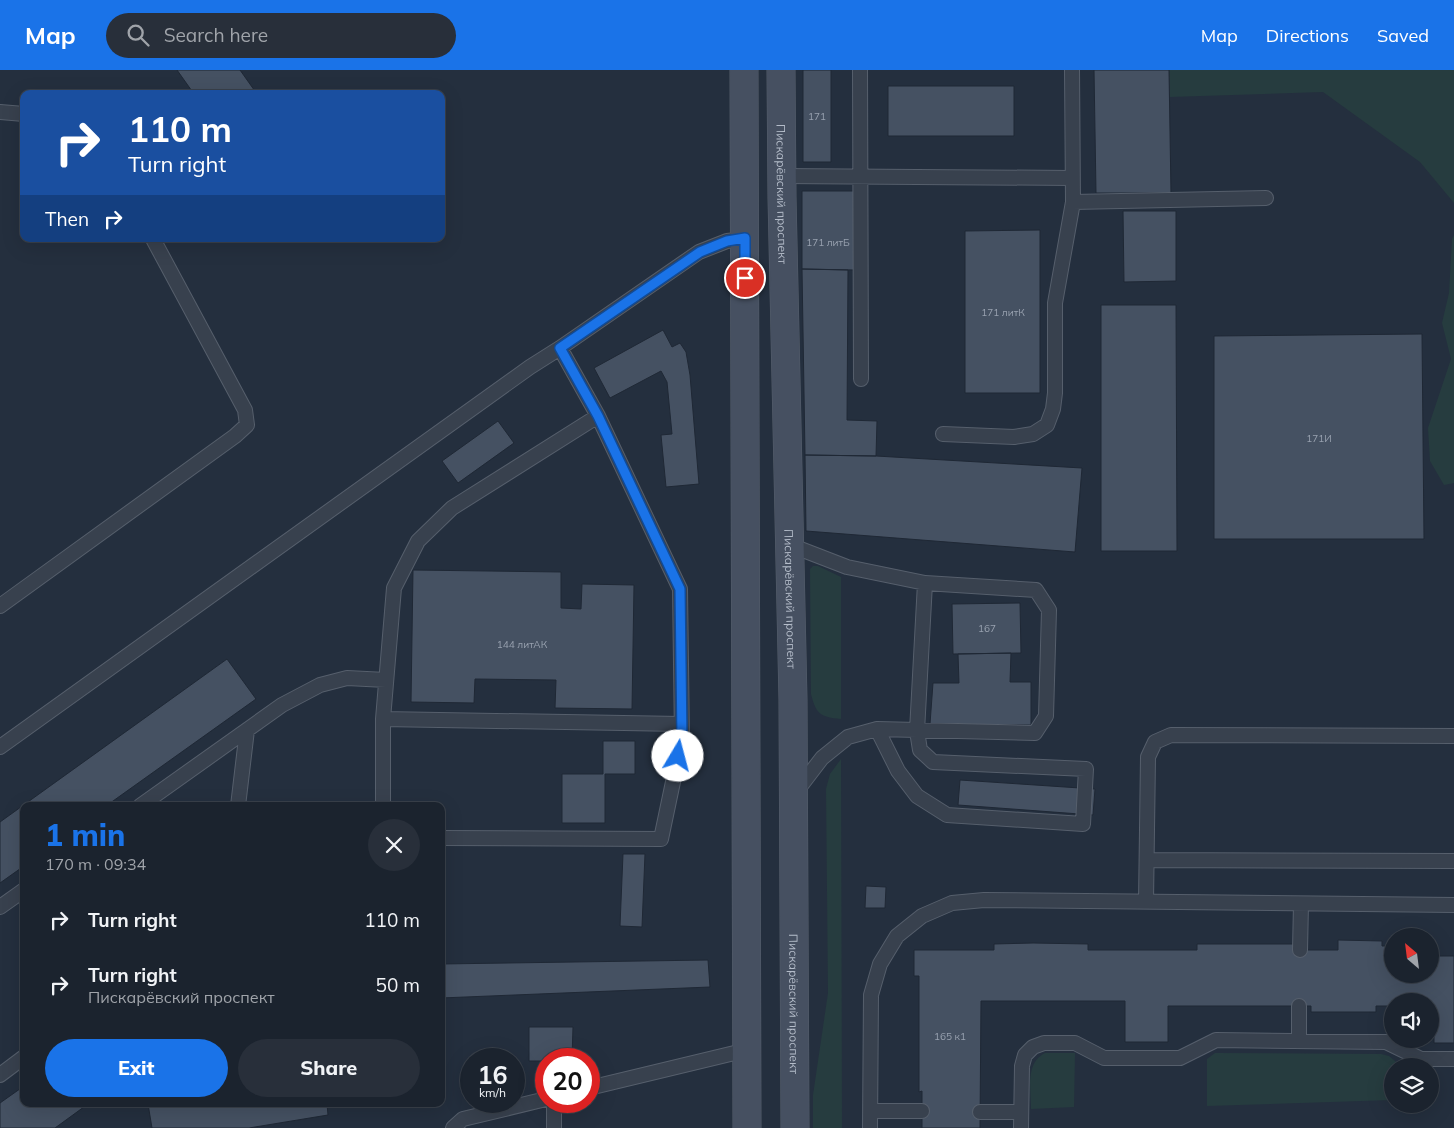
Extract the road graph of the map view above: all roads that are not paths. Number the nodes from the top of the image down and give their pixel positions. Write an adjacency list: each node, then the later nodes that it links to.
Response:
1 (744, 70): 12 (main road)
2 (782, 70): 7 (main road, Пискарёвский проспект)
3 (860, 70): 8 (lane)
4 (1072, 70): 9 (lane)
5 (0, 112): 6 (lane)
6 (20, 114)
7 (782, 176): 8 (lane); 18 (main road, Пискарёвский проспект)
8 (860, 177): 9 (lane); 15 (lane)
9 (1072, 178): 11 (lane)
10 (1266, 198): 11 (lane)
11 (1073, 202): 17 (lane)
12 (745, 238): 14 (lane); 44 (main road)
13 (154, 242): 20 (lane)
14 (560, 348): 16 (lane); 28 (lane)
15 (861, 379)
16 (598, 416): 21 (lane); 23 (lane)
17 (943, 434)
18 (790, 545): 19 (lane); 29 (main road, Пискарёвский проспект)
19 (925, 583): 26 (lane); 26 (lane)
20 (0, 606)
21 (386, 680): 22 (lane); 25 (lane)
22 (383, 719): 23 (lane); 32 (lane)
23 (681, 724): 33 (lane)
24 (878, 729): 26 (lane); 26 (lane); 29 (lane)
25 (247, 730): 30 (lane); 31 (lane)
26 (917, 731)
27 (1454, 736): 34 (lane)
28 (0, 747)
29 (794, 795): 58 (main road, Пискарёвский проспект)
30 (146, 802)
31 (238, 802)
32 (382, 802)
33 (445, 838)
34 (1147, 860): 35 (lane); 37 (lane)
35 (1454, 861)
36 (20, 893): 40 (lane)
37 (1146, 902): 38 (lane); 50 (lane)
38 (1301, 904): 39 (lane); 41 (lane)
39 (1454, 905)
40 (0, 907)
41 (1300, 950)
42 (1299, 1006): 43 (lane)
43 (1299, 1041): 46 (lane); 53 (lane)
44 (747, 1050): 48 (lane); 57 (main road)
45 (20, 1059): 47 (lane)
46 (1454, 1059)
47 (0, 1075)
48 (600, 1085)
49 (535, 1101): 55 (lane)
50 (870, 1111): 51 (lane); 59 (lane)
51 (922, 1111)
52 (980, 1112): 53 (lane)
53 (1021, 1112): 60 (lane)
54 (554, 1113): 56 (lane)
55 (453, 1128)
56 (554, 1128)
57 (747, 1128)
58 (795, 1128)
59 (870, 1128)
60 (1021, 1128)

